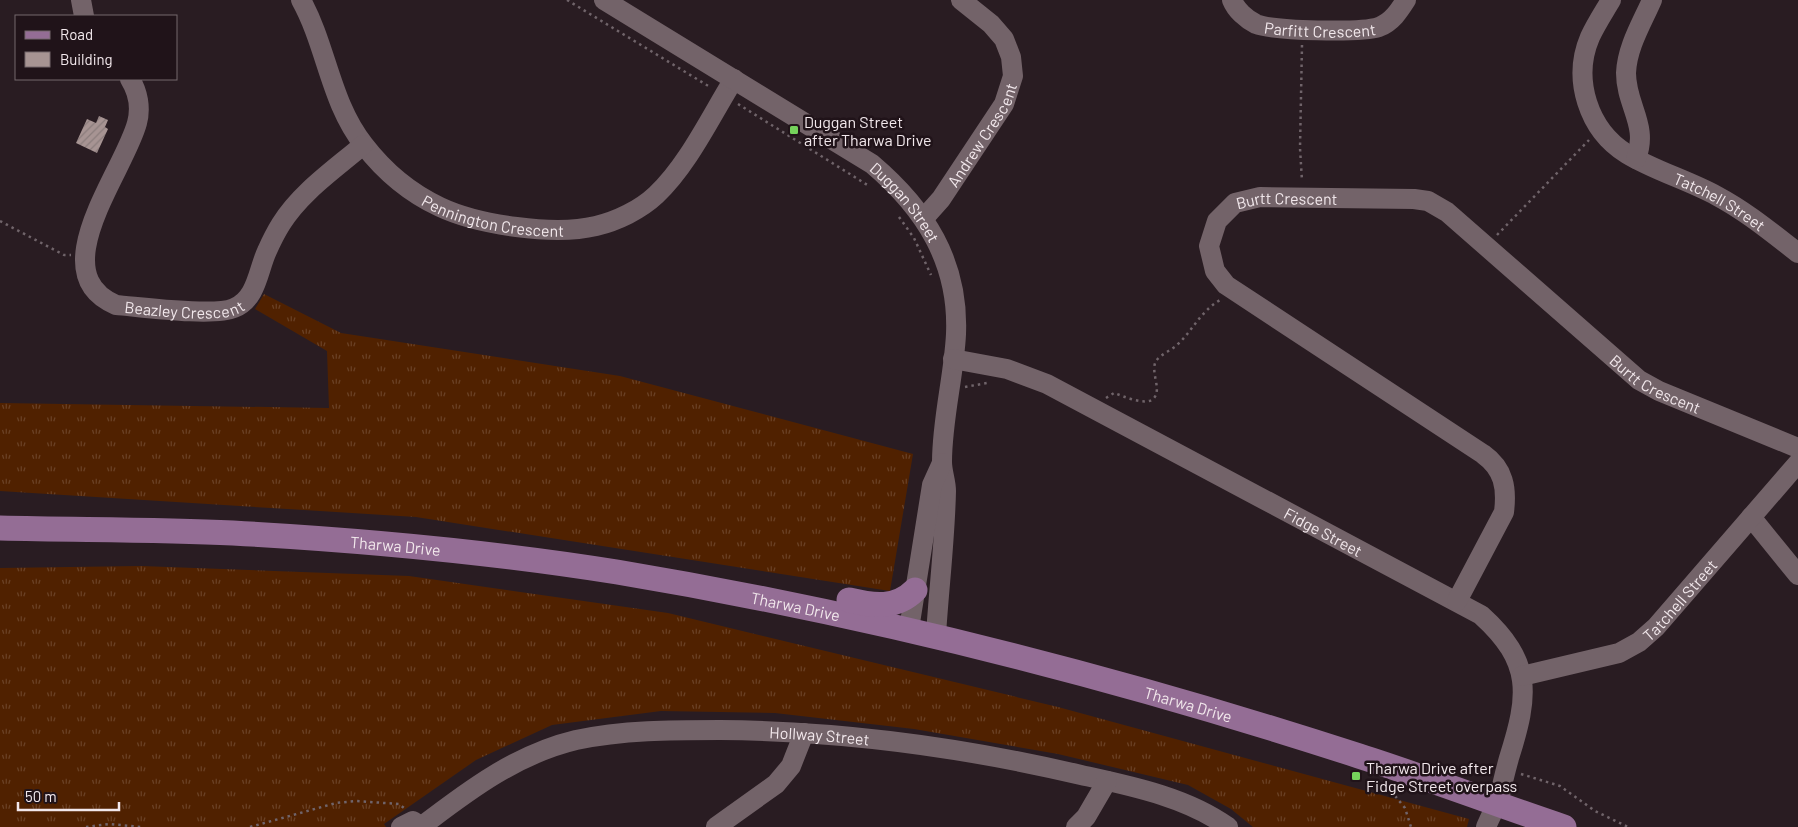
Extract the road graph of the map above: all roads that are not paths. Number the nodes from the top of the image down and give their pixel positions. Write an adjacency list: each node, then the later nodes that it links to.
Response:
1 (81, 0): 9 (street)
2 (302, 0): 12 (street, Pennington Crescent)
3 (604, 0): 10 (street, Duggan Street)
4 (961, 0): 14 (street, Andrew Crescent)
5 (1232, 0): 6 (street, Parfitt Crescent)
6 (1406, 0)
7 (1611, 0): 13 (street, Tatchell Street)
8 (1652, 0): 13 (street)
9 (84, 15)
10 (734, 79): 12 (street, Pennington Crescent); 14 (street, Duggan Street)
11 (130, 80): 12 (street, Beazley Crescent)
12 (363, 145)
13 (1636, 159): 15 (street, Tatchell Street)
14 (924, 218): 16 (street, Duggan Street)
15 (1798, 253)
16 (953, 359): 19 (street, Duggan Street); 25 (street, Fidge Street)
17 (1798, 448): 25 (street, Burtt Crescent)
18 (1798, 462): 20 (street, Tatchell Street)
19 (942, 463): 23 (street, Duggan Street); 27 (street, Duggan Street)
20 (1751, 517): 22 (street); 28 (street, Tatchell Street)
21 (0, 528): 24 (main road, Tharwa Drive)
22 (1798, 575)
23 (915, 590): 24 (main road); 26 (street, Duggan Street)
24 (748, 596): 26 (main road, Tharwa Drive)
25 (1457, 601): 28 (street, Fidge Street)
26 (909, 629): 27 (main road, Tharwa Drive)
27 (936, 635): 36 (main road, Tharwa Drive)
28 (1522, 676): 35 (street, Fidge Street)
29 (804, 733): 30 (street, Hollway Street); 31 (street, Hollway Street); 32 (street)
30 (1106, 781): 33 (street); 34 (street, Hollway Street)
31 (413, 825)
32 (716, 827)
33 (1076, 827)
34 (1228, 827)
35 (1486, 827)
36 (1564, 827)

